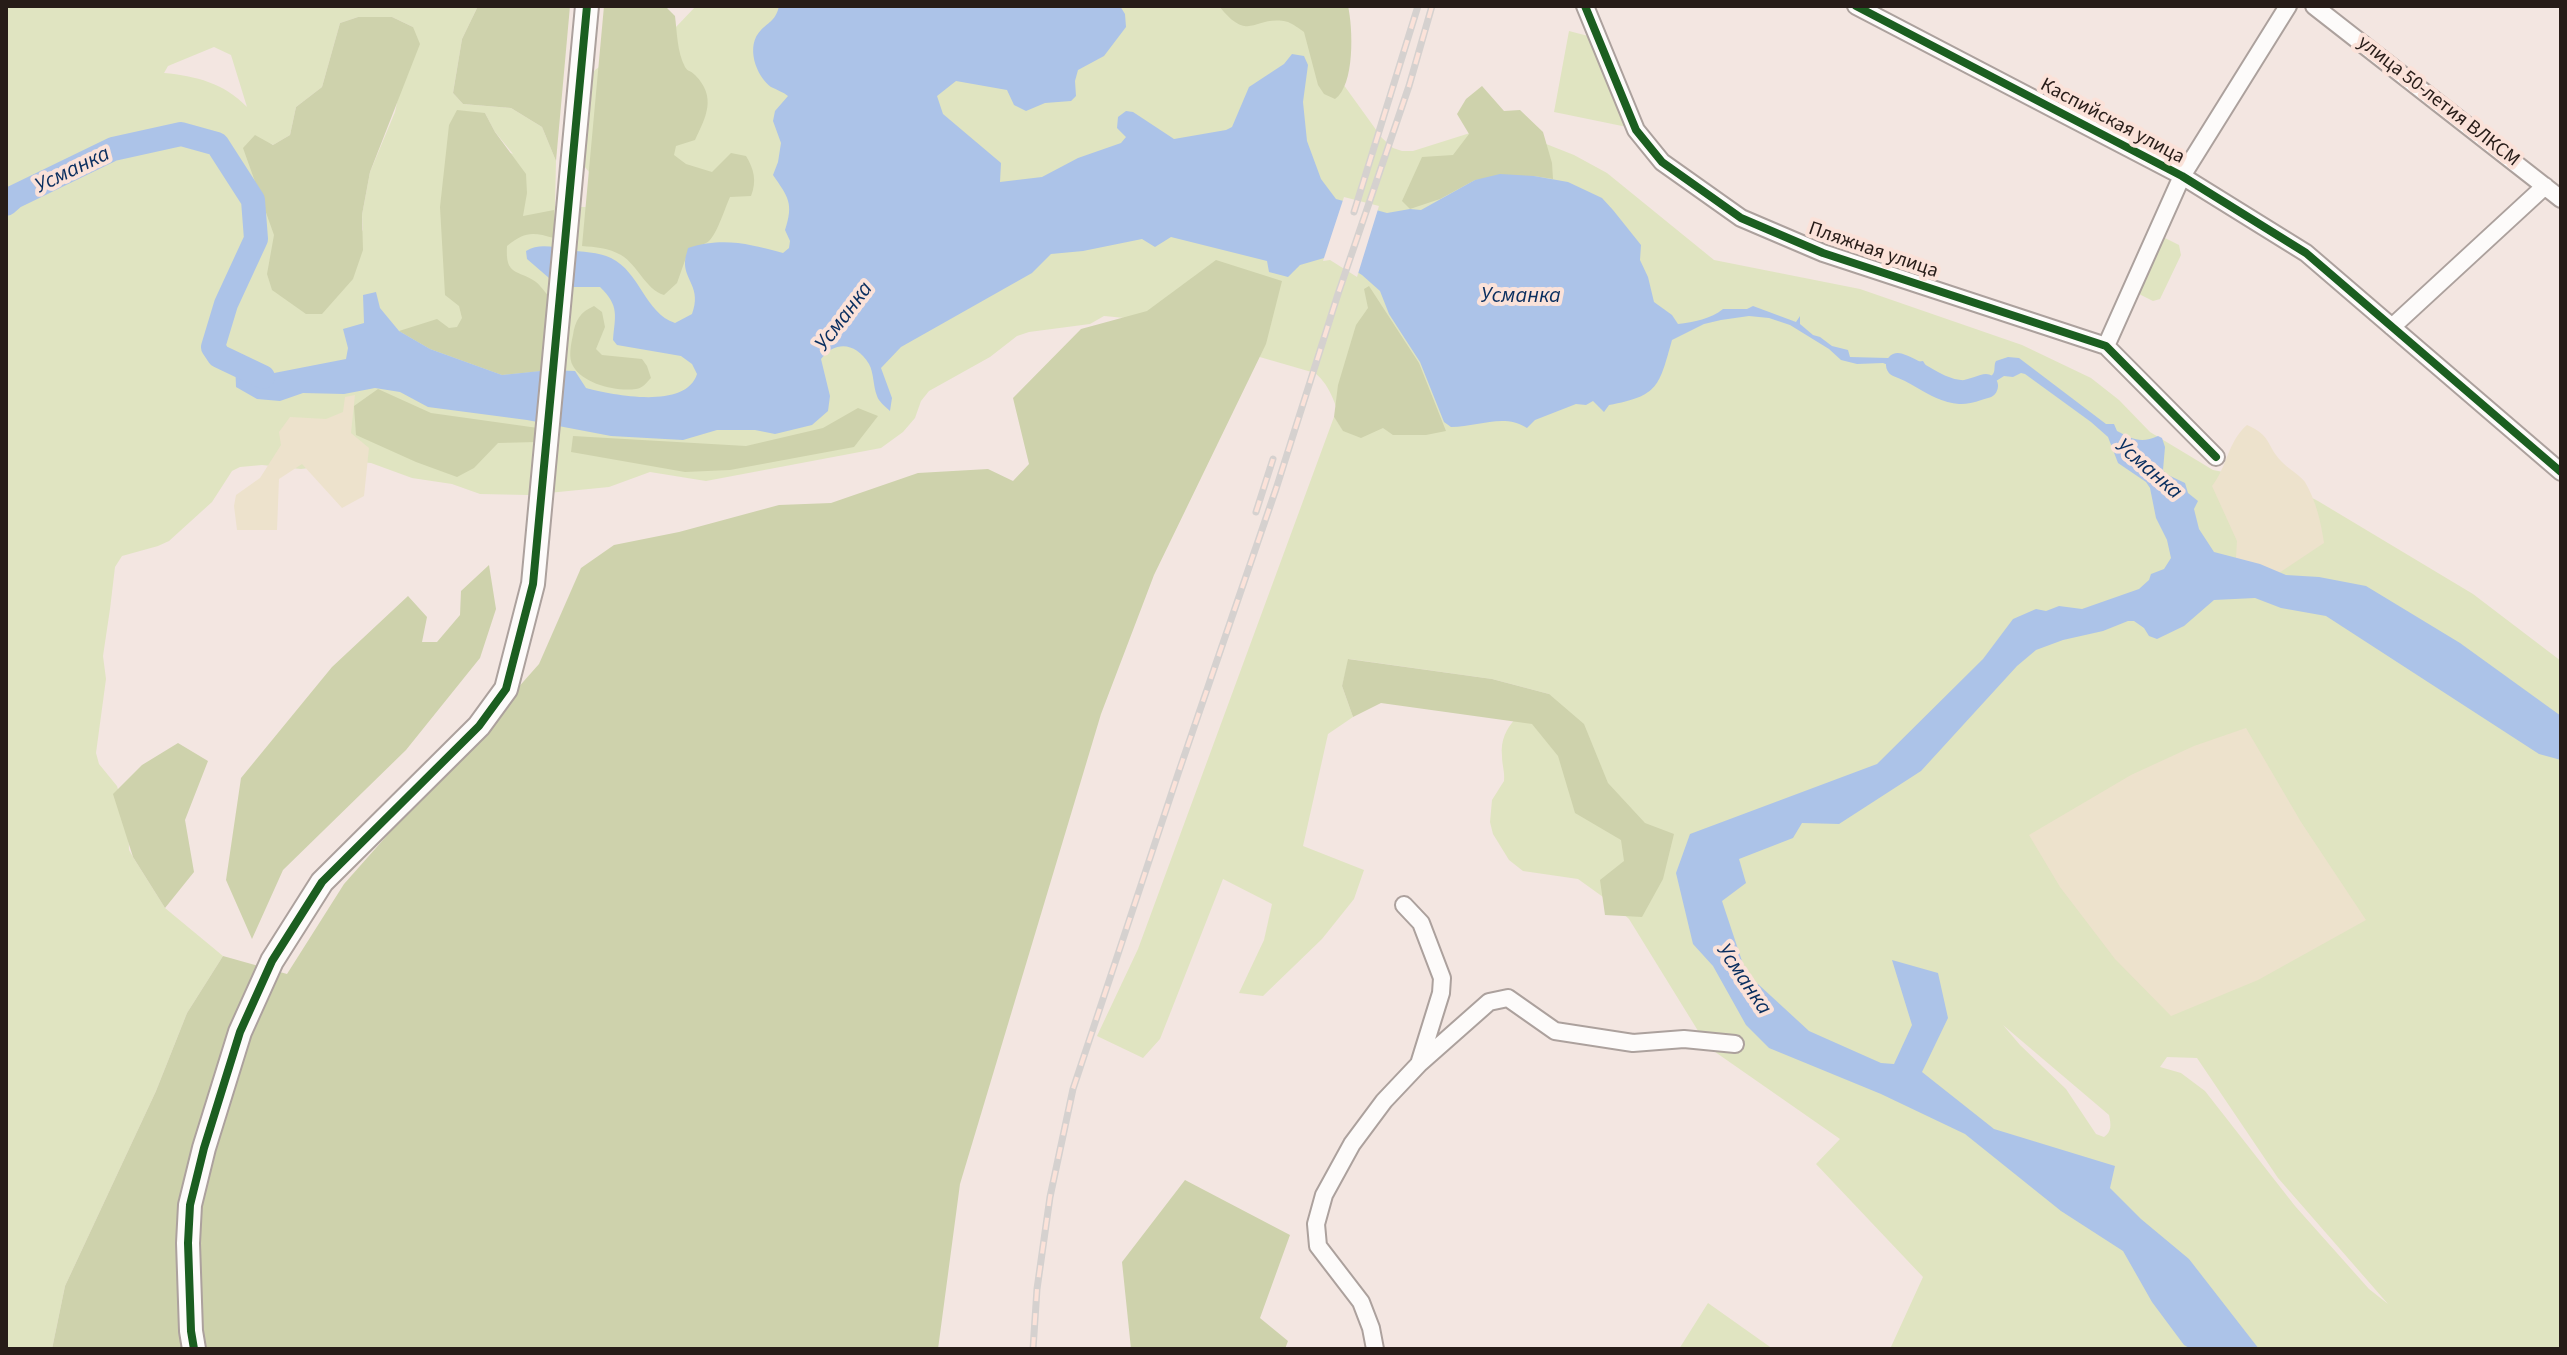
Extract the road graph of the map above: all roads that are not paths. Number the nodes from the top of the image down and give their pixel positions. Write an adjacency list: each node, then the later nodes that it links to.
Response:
1 (587, 6): 16 (street)
2 (1585, 6): 10 (street, Пляжная улица)
3 (1856, 6): 6 (street, Каспийская улица)
4 (2288, 6): 6 (street)
5 (2314, 6): 7 (street, улица 50-летия ВЛКСМ)
6 (2182, 176): 9 (street, Каспийская улица); 10 (street)
7 (2545, 186): 8 (street, улица 50-летия ВЛКСМ); 9 (street)
8 (2561, 199)
9 (2392, 327): 12 (street, Каспийская улица)
10 (2106, 346): 11 (street, Пляжная улица)
11 (2216, 457)
12 (2561, 472)
13 (1404, 905): 15 (street)
14 (1735, 1044): 15 (street)
15 (1419, 1064): 17 (street)
16 (194, 1349)
17 (1375, 1349)

